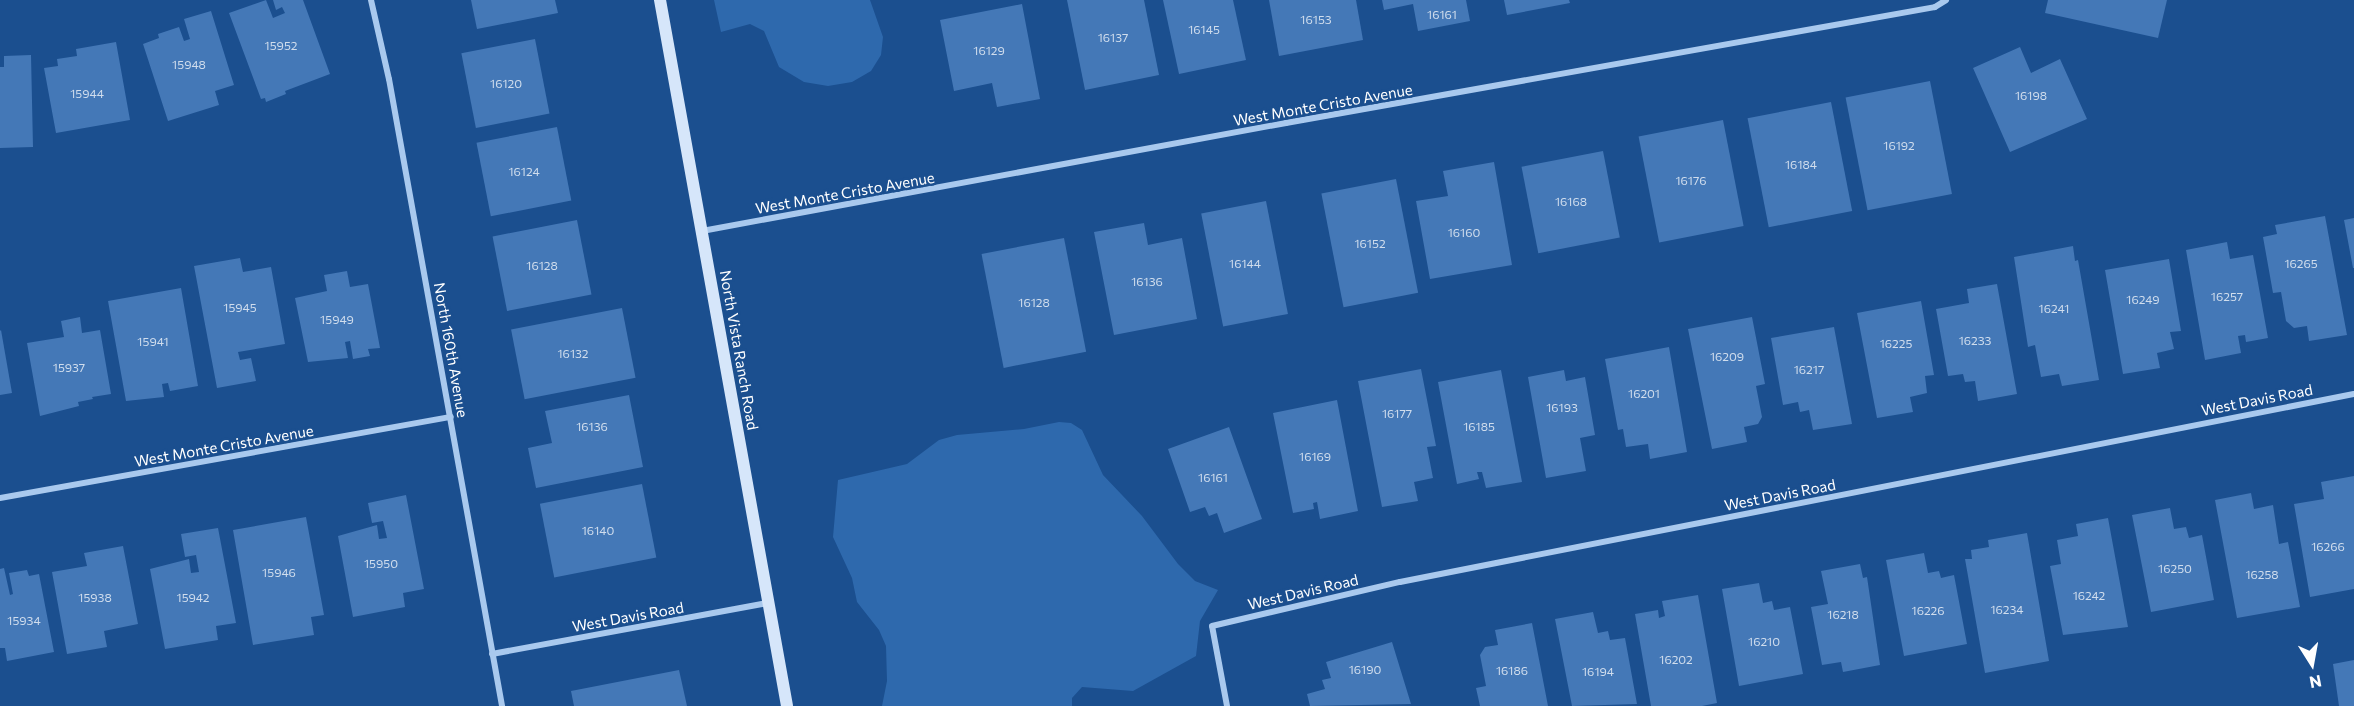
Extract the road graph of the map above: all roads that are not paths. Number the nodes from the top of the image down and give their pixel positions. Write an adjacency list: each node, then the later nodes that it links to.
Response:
1 (371, 0): 6 (street, North 160th Avenue)
2 (660, 0): 4 (street, North Vista Ranch Road)
3 (1946, 0): 4 (street, West Monte Cristo Avenue)
4 (702, 231): 8 (street, North Vista Ranch Road)
5 (2354, 394): 12 (street, West Davis Road)
6 (451, 417): 7 (street, West Monte Cristo Avenue); 9 (street, North 160th Avenue)
7 (0, 498)
8 (769, 603): 9 (street, West Davis Road); 11 (street, North Vista Ranch Road)
9 (492, 654): 10 (street, North 160th Avenue)
10 (502, 706)
11 (787, 706)
12 (1227, 706)

